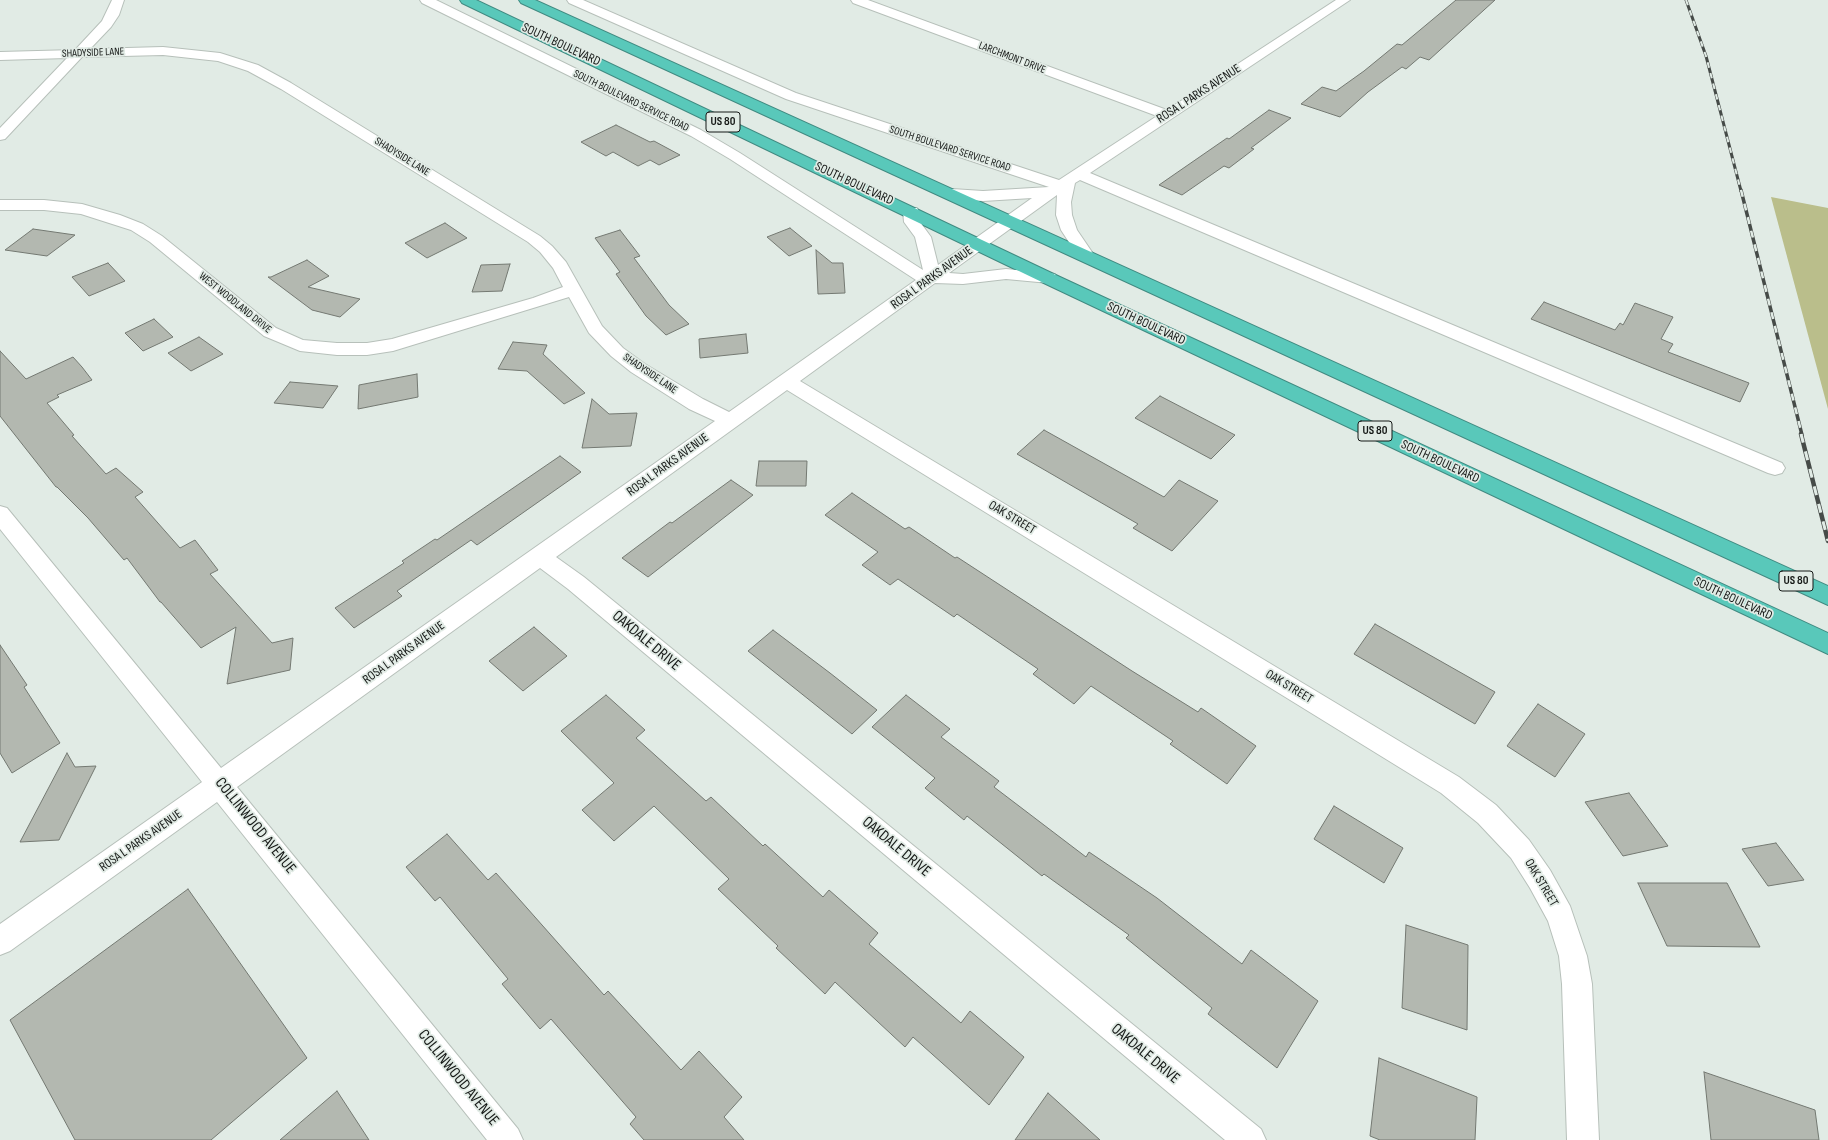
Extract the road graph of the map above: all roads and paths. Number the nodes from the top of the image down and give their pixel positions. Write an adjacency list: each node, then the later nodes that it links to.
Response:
1 (118, 0): 8 (street)
2 (426, 0): 20 (street, SOUTH BOULEVARD SERVICE ROAD)
3 (466, 0): 15 (highway, SOUTH BOULEVARD / US 80)
4 (525, 0): 13 (highway, SOUTH BOULEVARD / US 80)
5 (573, 0): 12 (street, SOUTH BOULEVARD SERVICE ROAD)
6 (857, 0): 10 (street, LARCHMONT DRIVE)
7 (1344, 0): 10 (street, ROSA L PARKS AVENUE)
8 (78, 53): 9 (street, SHADYSIDE LANE); 11 (street); 21 (street, SHADYSIDE LANE)
9 (0, 56)
10 (1167, 115): 12 (street, ROSA L PARKS AVENUE)
11 (0, 136)
12 (1065, 183): 13 (street); 16 (street, ROSA L PARKS AVENUE); 18 (street); 24 (street)
13 (952, 194): 16 (highway, SOUTH BOULEVARD / US 80)
14 (0, 205): 21 (street, WEST WOODLAND DRIVE)
15 (911, 211): 17 (highway, SOUTH BOULEVARD / US 80); 20 (street)
16 (1011, 221): 17 (street, ROSA L PARKS AVENUE); 18 (highway, SOUTH BOULEVARD / US 80)
17 (979, 244): 19 (highway, SOUTH BOULEVARD / US 80); 20 (street, ROSA L PARKS AVENUE)
18 (1086, 256): 27 (highway, SOUTH BOULEVARD / US 80)
19 (1049, 278): 20 (street); 28 (highway, SOUTH BOULEVARD / US 80)
20 (930, 280): 22 (street, ROSA L PARKS AVENUE)
21 (572, 290): 23 (street, SHADYSIDE LANE)
22 (786, 381): 23 (street, ROSA L PARKS AVENUE); 33 (street, OAK STREET)
23 (730, 420): 26 (street, ROSA L PARKS AVENUE)
24 (1775, 468)
25 (0, 514): 29 (street, COLLINWOOD AVENUE)
26 (540, 557): 29 (street, ROSA L PARKS AVENUE); 32 (street, OAKDALE DRIVE)
27 (1828, 596)
28 (1828, 644)
29 (221, 784): 30 (street, ROSA L PARKS AVENUE); 31 (street, COLLINWOOD AVENUE)
30 (0, 941)
31 (507, 1140)
32 (1250, 1140)
33 (1583, 1140)

